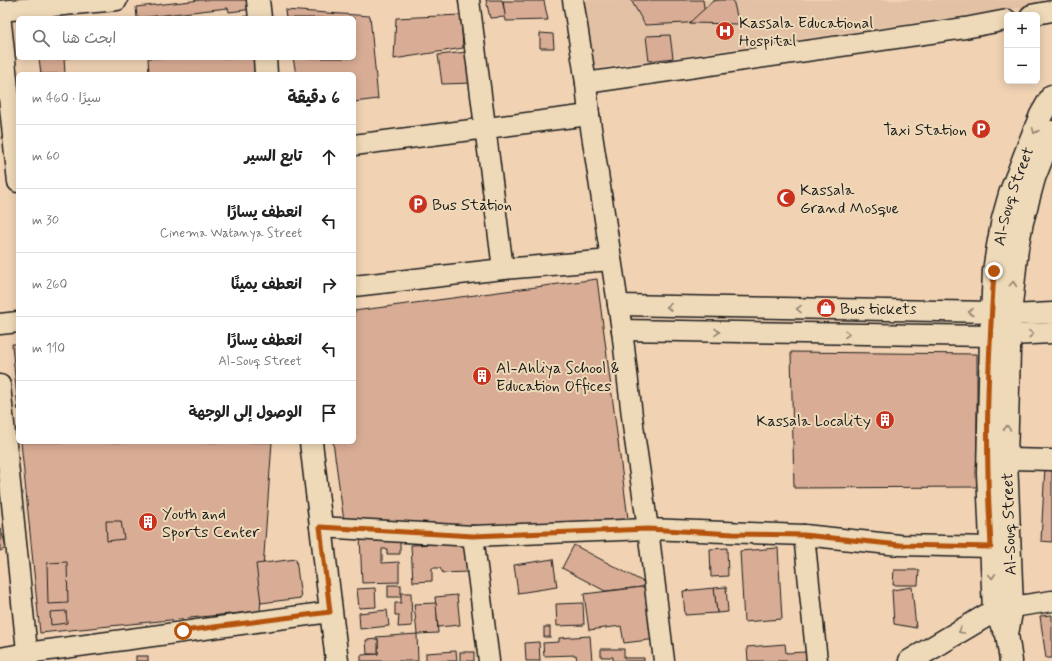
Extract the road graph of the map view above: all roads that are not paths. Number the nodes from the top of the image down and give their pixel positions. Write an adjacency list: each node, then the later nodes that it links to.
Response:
1 (117, 0): 5 (street)
2 (258, 0): 8 (main road)
3 (469, 0): 16 (street)
4 (573, 0): 13 (street)
5 (0, 11)
6 (1052, 11): 7 (street)
7 (1040, 13)
8 (260, 16)
9 (1004, 21): 13 (street)
10 (1, 27): 19 (street)
11 (265, 60): 12 (main road)
12 (266, 72)
13 (586, 83): 15 (street)
14 (1052, 96): 31 (main road, Al-Souq Street, one-way to 31)
15 (589, 115): 16 (street); 20 (street)
16 (485, 129): 18 (street); 21 (street)
17 (1052, 132): 31 (main road, Al-Souq Street, one-way to 17)
18 (356, 145)
19 (16, 152)
20 (611, 260): 21 (street); 23 (street)
21 (503, 269): 22 (street)
22 (356, 286)
23 (618, 305): 24 (street, one-way to 23); 32 (street)
24 (766, 309): 25 (street, one-way to 24); 33 (street)
25 (822, 310): 26 (street); 34 (street)
26 (880, 311): 27 (street); 36 (street)
27 (938, 312): 31 (street, one-way to 27); 37 (street)
28 (1052, 313): 31 (street)
29 (16, 322): 30 (street)
30 (0, 324)
31 (1000, 324): 35 (street, one-way to 35); 37 (street); 40 (main road, Al-Souq Street, one-way to 31); 42 (main road, Al-Souq Street)
32 (622, 330): 33 (street, one-way to 33); 44 (street)
33 (764, 332): 34 (street)
34 (821, 333): 36 (street, one-way to 36)
35 (1052, 333)
36 (878, 334): 37 (street)
37 (936, 335)
38 (0, 385): 51 (street)
39 (311, 444): 43 (main road)
40 (1006, 459): 41 (street); 42 (street); 47 (main road, Al-Souq Street)
41 (1052, 460)
42 (988, 473): 47 (main road, Al-Souq Street)
43 (320, 527): 46 (street); 50 (main road)
44 (648, 529): 45 (street); 46 (street); 55 (street)
45 (804, 535): 47 (street); 56 (street)
46 (473, 536): 54 (street)
47 (1000, 546): 49 (main road, Al-Souq Street)
48 (1052, 602): 49 (street)
49 (1003, 609): 57 (main road, one-way to 57); 58 (main road, Al-Souq Street)
50 (330, 612): 51 (street); 53 (main road)
51 (27, 657): 52 (street)
52 (0, 658)
53 (337, 661)
54 (489, 661)
55 (664, 661)
56 (817, 661)
57 (910, 661)
58 (1011, 661)

